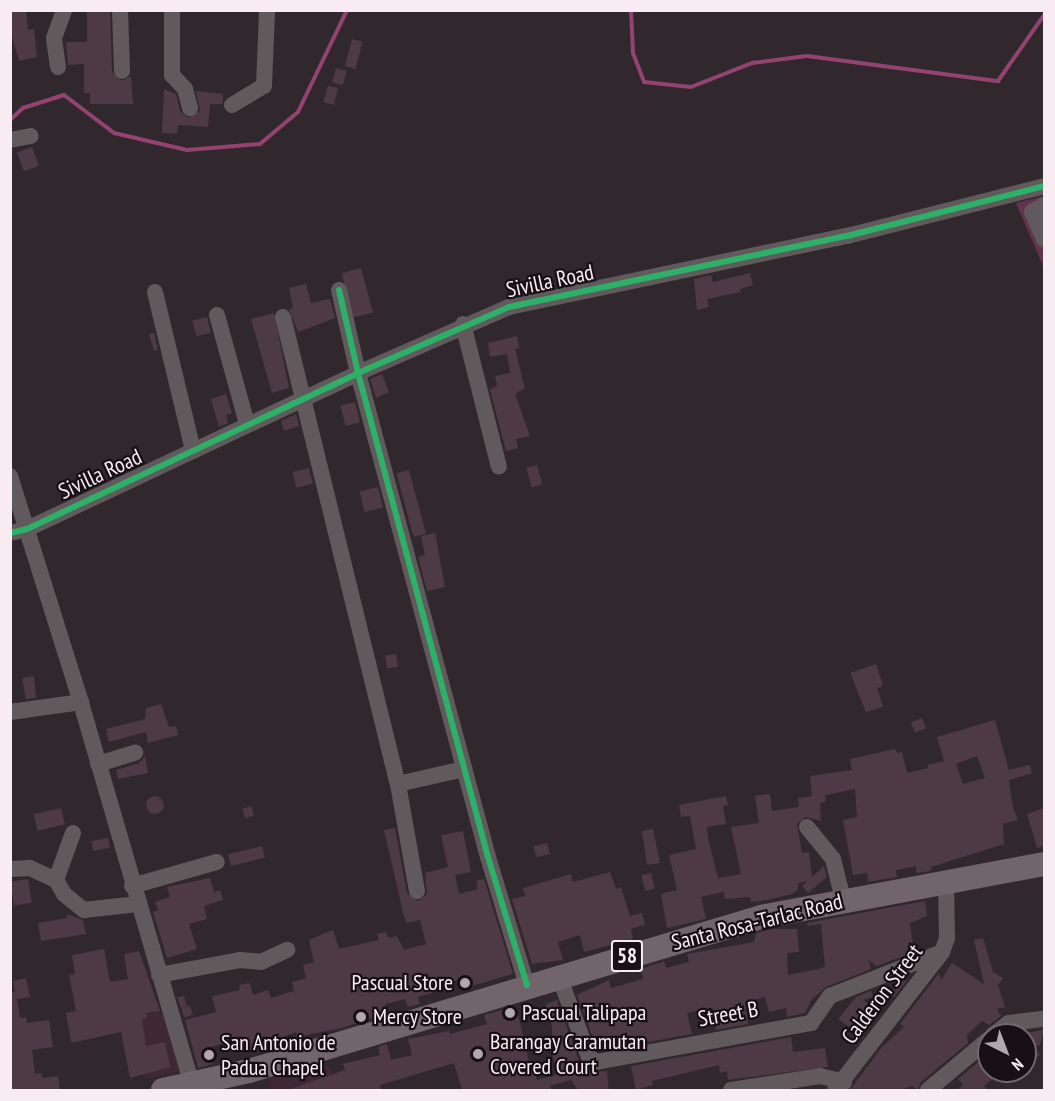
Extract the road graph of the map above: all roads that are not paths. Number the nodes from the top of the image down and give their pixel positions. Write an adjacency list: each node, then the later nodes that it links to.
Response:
1 (64, 10): 5 (street)
2 (120, 10): 6 (street)
3 (172, 10): 8 (street)
4 (267, 10): 7 (street)
5 (58, 67)
6 (122, 70)
7 (232, 105)
8 (190, 108)
9 (31, 136): 10 (street)
10 (10, 140)
11 (1044, 186): 18 (street, Sivilla Road)
12 (1044, 205): 13 (street)
13 (1044, 239)
14 (339, 290): 19 (street)
15 (155, 292): 22 (street)
16 (218, 315): 21 (street)
17 (283, 317): 20 (street)
18 (463, 324): 19 (street, Sivilla Road); 23 (street)
19 (358, 373): 20 (street, Sivilla Road); 30 (street)
20 (305, 397): 21 (street, Sivilla Road); 31 (street)
21 (247, 424): 22 (street, Sivilla Road)
22 (193, 450): 25 (street, Sivilla Road)
23 (499, 467)
24 (10, 476): 25 (street)
25 (19, 531): 26 (street)
26 (81, 702): 27 (street); 29 (street)
27 (10, 712)
28 (135, 753): 29 (street)
29 (98, 764): 39 (street)
30 (464, 769): 31 (street); 47 (street)
31 (398, 784): 40 (street)
32 (807, 827): 41 (street)
33 (73, 833): 37 (street)
34 (217, 862): 39 (street)
35 (1044, 864): 38 (highway, Santa Rosa-Tarlac Road / 58)
36 (10, 869): 37 (street)
37 (56, 880): 42 (street)
38 (946, 881): 41 (highway, Santa Rosa-Tarlac Road / 58); 44 (street, Calderon Street)
39 (132, 886): 42 (street)
40 (417, 891)
41 (843, 899): 46 (highway, Santa Rosa-Tarlac Road / 58)
42 (138, 904): 45 (street)
43 (287, 950): 45 (street)
44 (942, 952): 46 (street, Street B); 52 (street, Calderon Street)
45 (159, 975): 51 (street)
46 (559, 976): 47 (highway, Santa Rosa-Tarlac Road / 58)
47 (527, 985): 51 (highway, Santa Rosa-Tarlac Road / 58)
48 (1044, 1019): 49 (street)
49 (1009, 1023)
50 (977, 1049): 55 (street)
51 (202, 1086): 53 (highway, Santa Rosa-Tarlac Road / 58)
52 (839, 1086): 54 (street)
53 (164, 1090)
54 (731, 1090)
55 (928, 1090)

